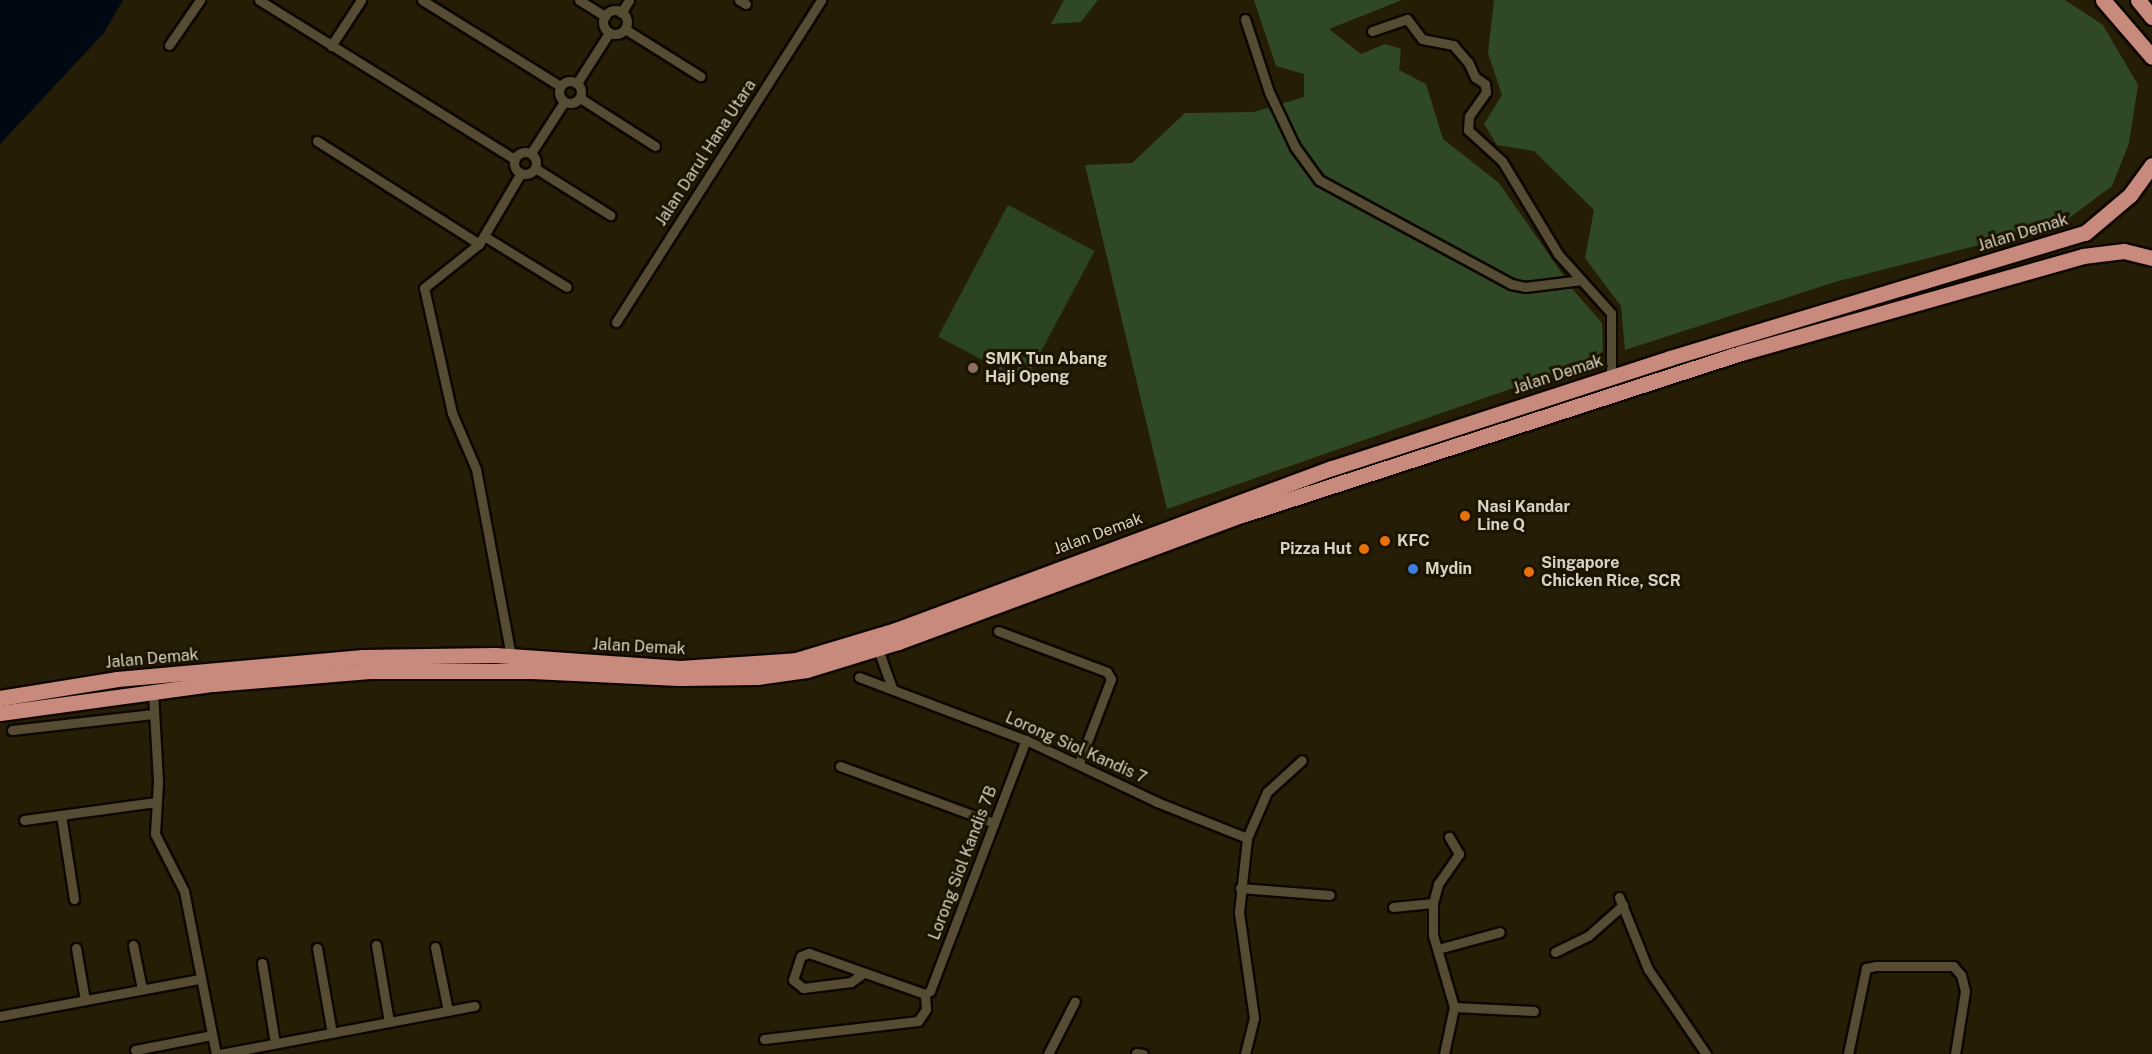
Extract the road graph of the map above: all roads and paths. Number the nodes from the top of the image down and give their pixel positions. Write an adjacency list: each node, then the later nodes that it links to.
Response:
1 (200, 0): 17 (street)
2 (259, 0): 18 (street)
3 (361, 0): 18 (street)
4 (423, 0): 22 (street)
5 (579, 0): 11 (street)
6 (629, 0): 10 (street)
7 (821, 0): 37 (street, Jalan Darul Hana Utara)
8 (2103, 0): 19 (highway)
9 (2138, 0): 12 (highway)
10 (621, 13): 11 (street); 14 (street)
11 (605, 16): 16 (street)
12 (2152, 17)
13 (1245, 19): 35 (street)
14 (625, 29): 16 (street); 20 (street)
15 (1372, 31): 35 (street)
16 (609, 33): 21 (street)
17 (169, 45)
18 (331, 46): 28 (street)
19 (2152, 57)
20 (700, 76)
21 (577, 83): 22 (street); 23 (street)
22 (561, 86): 24 (street)
23 (580, 98): 24 (street); 26 (street)
24 (564, 102): 27 (street)
25 (317, 141): 33 (street)
26 (655, 146)
27 (531, 153): 28 (street); 30 (street)
28 (514, 159): 31 (street)
29 (2152, 165): 38 (highway, Jalan Demak)
30 (535, 168): 31 (street); 32 (street)
31 (521, 173): 33 (street)
32 (610, 215)
33 (482, 240): 36 (street); 41 (street)
34 (2152, 258): 40 (highway, Jalan Demak)
35 (1582, 280): 38 (street)
36 (567, 287)
37 (616, 322)
38 (1611, 377): 41 (highway, Jalan Demak)
39 (998, 631): 51 (street)
40 (878, 649): 43 (street); 44 (highway, Jalan Demak)
41 (511, 656): 45 (highway, Jalan Demak)
42 (860, 677): 43 (street, Lorong Siol Kandis 7)
43 (892, 688): 49 (street, Lorong Siol Kandis 7)
44 (153, 692): 46 (highway, Jalan Demak); 47 (street)
45 (0, 698)
46 (0, 713)
47 (153, 714): 48 (street); 53 (street)
48 (12, 730)
49 (1026, 740): 51 (street, Lorong Siol Kandis 7); 56 (street, Lorong Siol Kandis 7B)
50 (1302, 760): 58 (street)
51 (1079, 763): 58 (street, Lorong Siol Kandis 7)
52 (840, 766): 56 (street)
53 (156, 802): 54 (street); 74 (street)
54 (61, 815): 55 (street); 61 (street)
55 (24, 820)
56 (994, 823): 76 (street, Lorong Siol Kandis 7B)
57 (1449, 837): 62 (street)
58 (1247, 838): 59 (street)
59 (1240, 888): 60 (street); 92 (street)
60 (1330, 895)
61 (74, 899)
62 (1433, 903): 63 (street); 70 (street)
63 (1393, 907)
64 (1500, 932): 70 (street)
65 (133, 945): 75 (street)
66 (376, 945): 84 (street)
67 (435, 947): 81 (street)
68 (76, 948): 77 (street)
69 (317, 948): 85 (street)
70 (1438, 949): 80 (street)
71 (1555, 951): 94 (street)
72 (262, 963): 88 (street)
73 (862, 974): 73 (street); 76 (street)
74 (199, 979): 75 (street); 86 (street)
75 (142, 989): 77 (street)
76 (925, 994): 87 (street, Lorong Siol Kandis 7B)
77 (86, 1000): 83 (street)
78 (1075, 1001): 91 (street)
79 (475, 1006): 81 (street)
80 (1454, 1007): 82 (street); 93 (street)
81 (448, 1011): 84 (street)
82 (1534, 1011)
83 (0, 1016)
84 (389, 1022): 85 (street)
85 (332, 1033): 88 (street)
86 (212, 1035): 89 (street); 90 (street)
87 (764, 1039)
88 (275, 1043): 90 (street)
89 (135, 1050)
90 (218, 1054)
91 (1048, 1054)
92 (1245, 1054)
93 (1444, 1054)
94 (1706, 1054)
95 (1848, 1054): 96 (street)
96 (1955, 1054)

